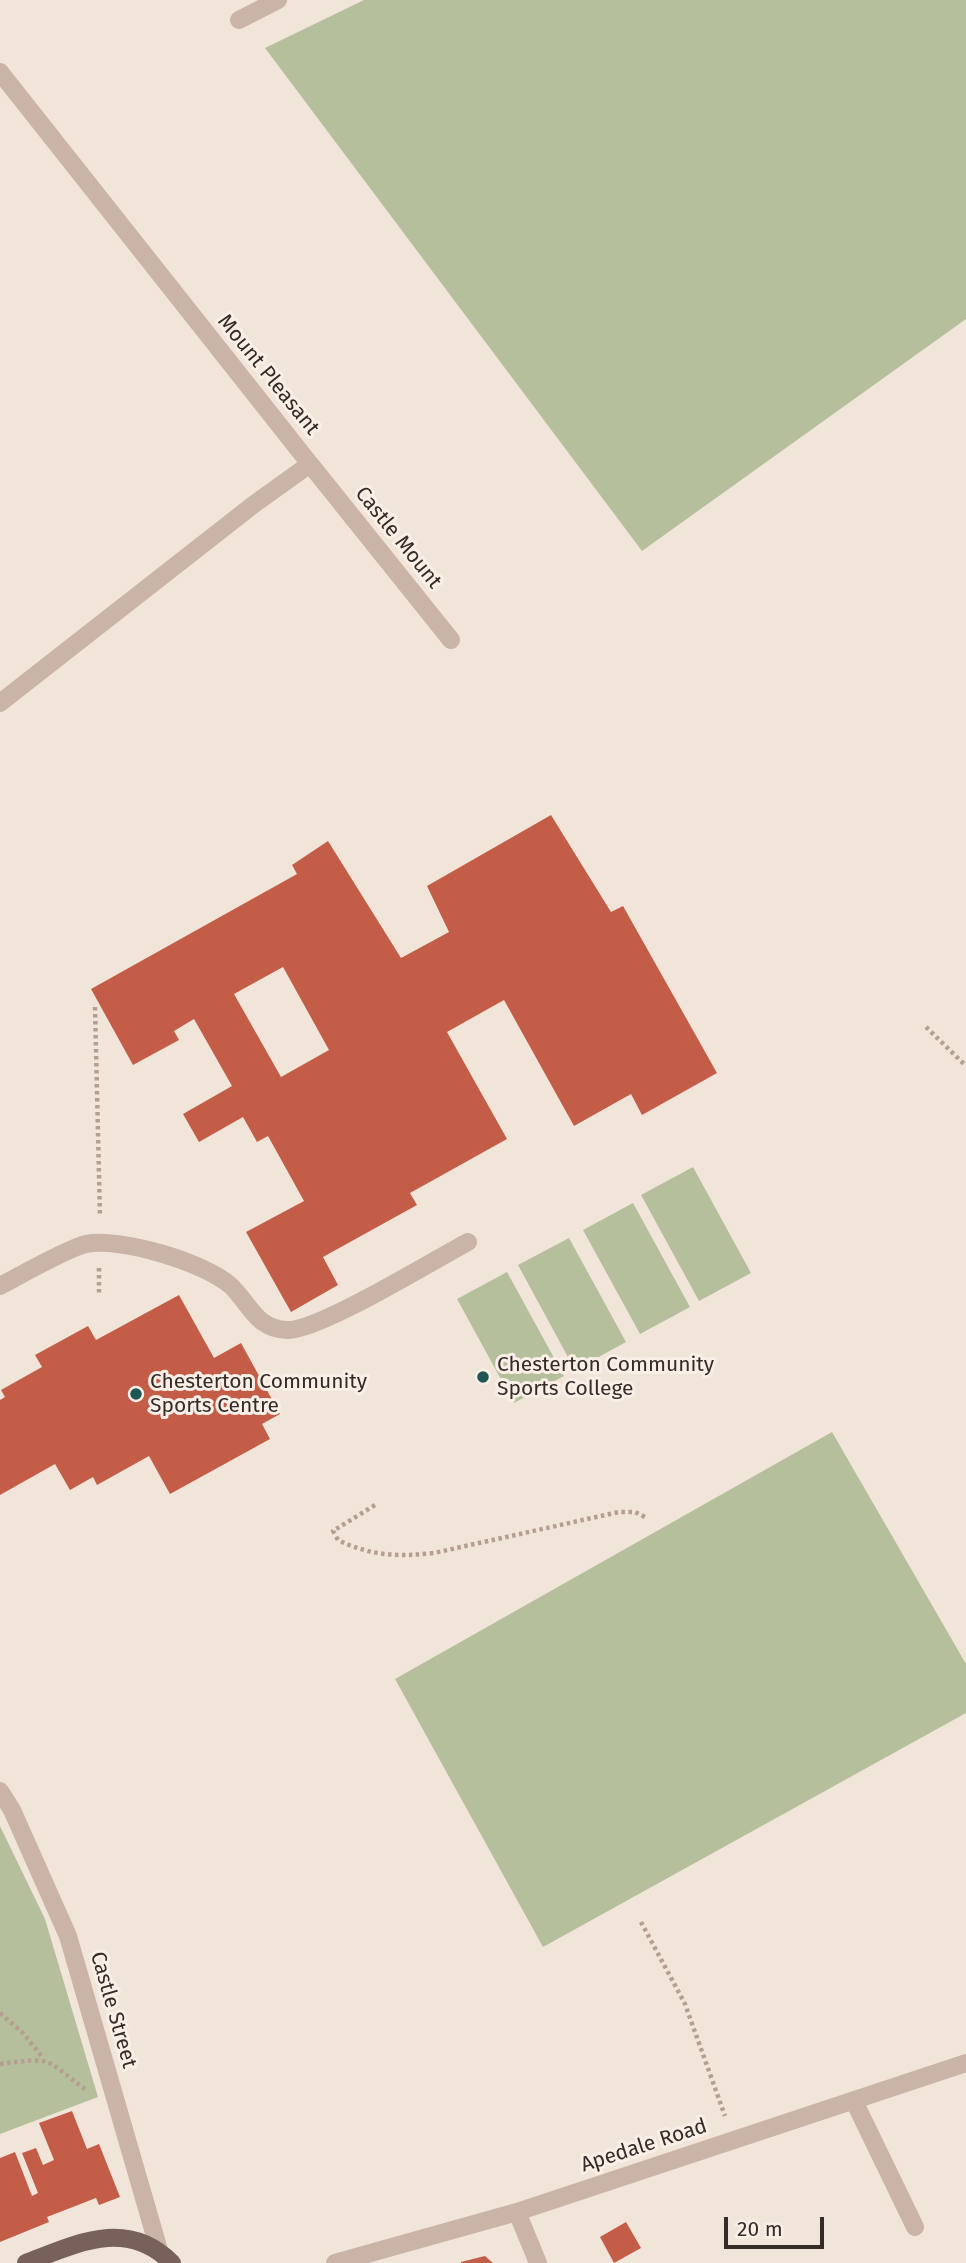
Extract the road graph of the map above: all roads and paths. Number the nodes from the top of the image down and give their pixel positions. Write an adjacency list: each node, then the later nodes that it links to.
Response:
1 (278, 0): 2 (street)
2 (239, 20)
3 (0, 72): 4 (street, Mount Pleasant)
4 (310, 464): 5 (street, Castle Mount); 6 (street, Mount Pleasant)
5 (451, 640)
6 (0, 703)
7 (95, 1007): 11 (path)
8 (926, 1027): 9 (path)
9 (966, 1066)
10 (468, 1242): 11 (street)
11 (99, 1245): 12 (street); 13 (path)
12 (0, 1286)
13 (99, 1295)
14 (375, 1504): 15 (path)
15 (645, 1517)
16 (0, 1791): 22 (street, Castle Street)
17 (641, 1922): 24 (path)
18 (0, 2013): 19 (path)
19 (43, 2058): 21 (path); 22 (path)
20 (966, 2063): 23 (street, Apedale Road)
21 (0, 2064)
22 (114, 2092): 27 (street, Castle Street)
23 (853, 2101): 24 (street, Apedale Road); 26 (street)
24 (733, 2140): 25 (street, Apedale Road)
25 (517, 2212): 30 (street, Apedale Road); 31 (street)
26 (915, 2227)
27 (159, 2250): 28 (main road); 29 (main road)
28 (26, 2263)
29 (172, 2263)
30 (334, 2263)
31 (538, 2263)

